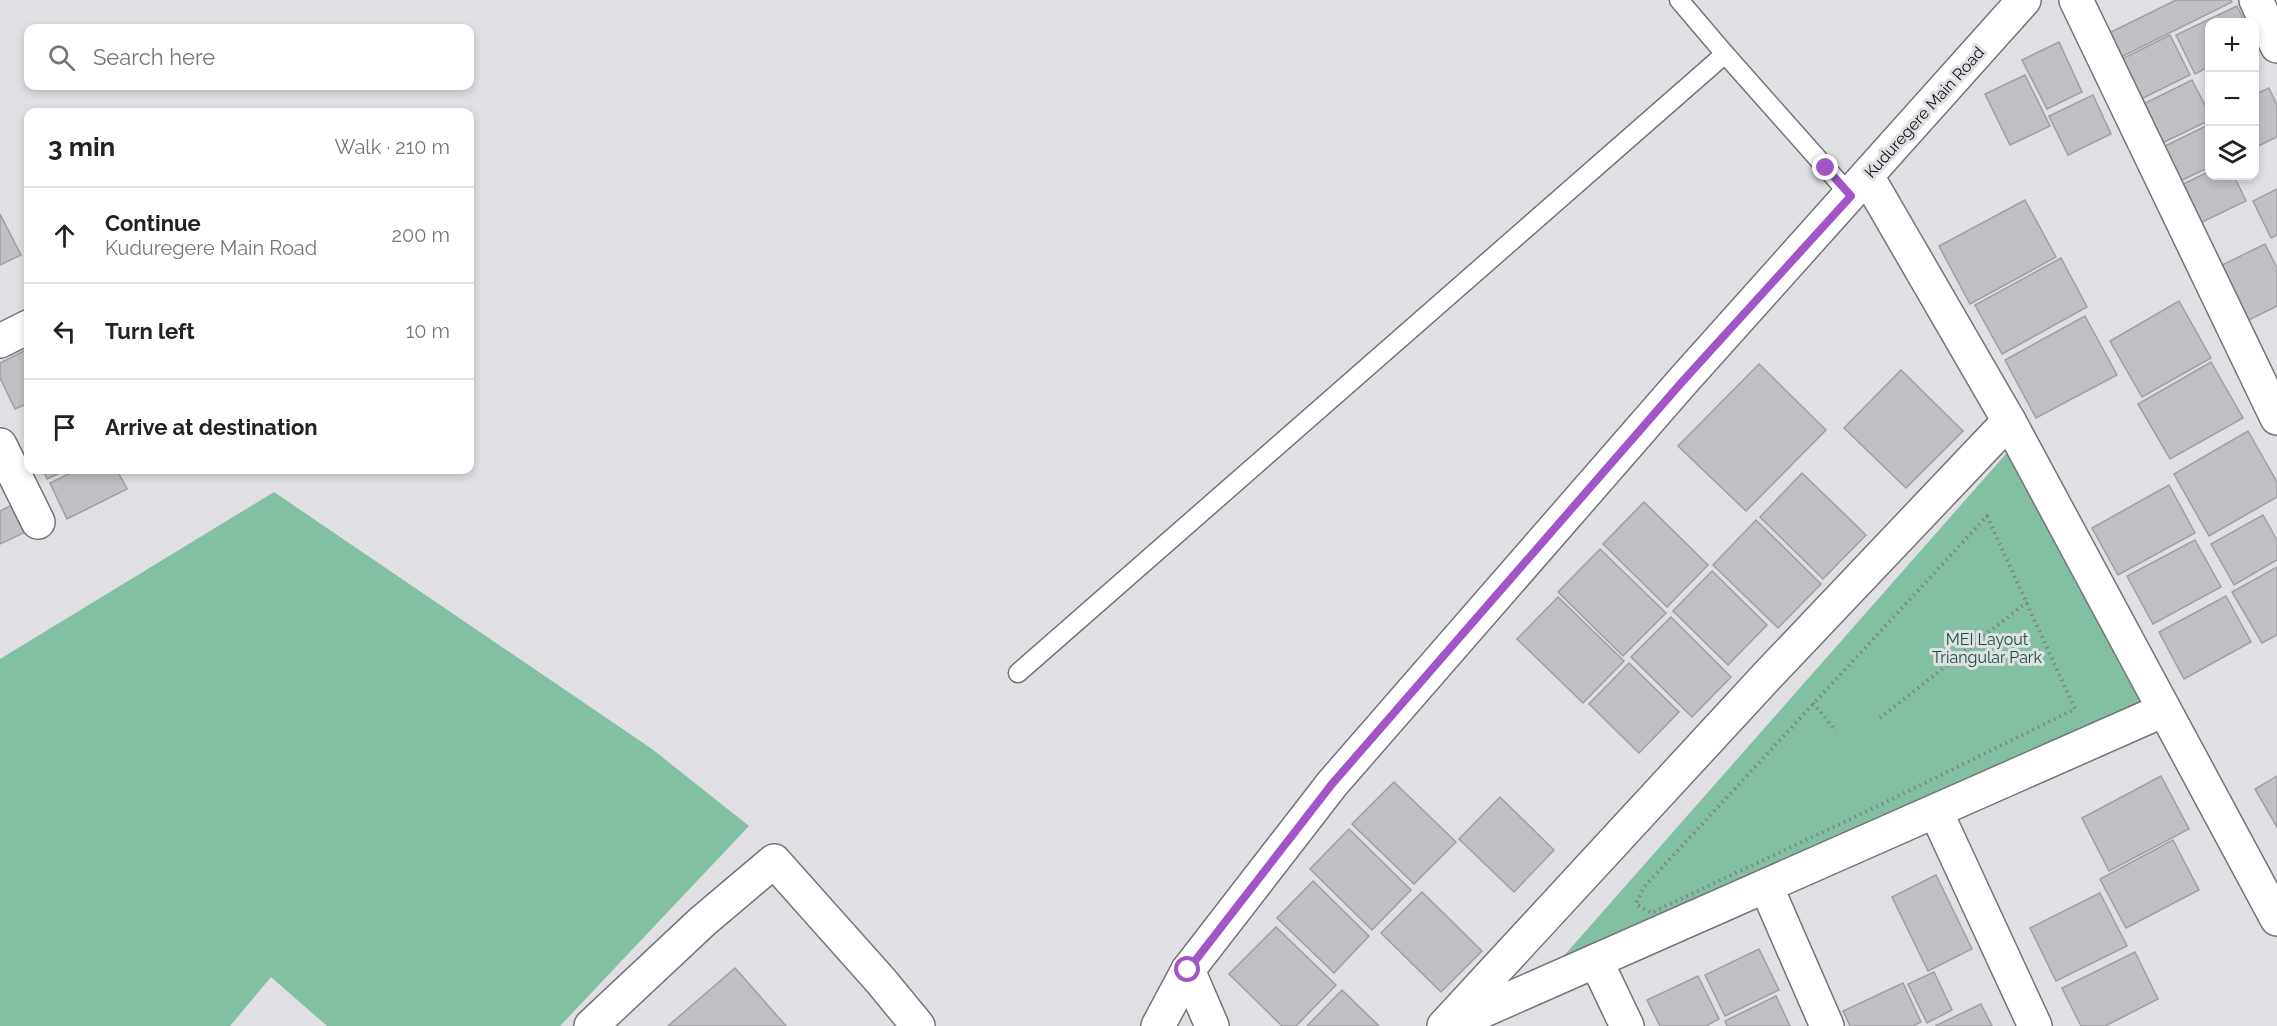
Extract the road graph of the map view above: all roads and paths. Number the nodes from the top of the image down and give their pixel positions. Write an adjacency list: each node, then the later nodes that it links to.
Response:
1 (1679, 0): 6 (lane)
2 (2024, 0): 7 (street, Kuduregere Main Road)
3 (2076, 0): 10 (street)
4 (2256, 0): 5 (street)
5 (2277, 46)
6 (1725, 54): 7 (lane); 15 (lane)
7 (1859, 186): 11 (street); 24 (street, Kuduregere Main Road)
8 (24, 329): 9 (street)
9 (0, 341)
10 (2277, 418)
11 (2009, 421): 17 (street); 29 (street)
12 (0, 444): 13 (street)
13 (38, 522)
14 (2027, 602): 16 (path); 16 (path); 18 (path)
15 (1018, 673)
16 (1813, 703): 19 (path)
17 (2164, 710): 20 (street); 22 (street)
18 (1880, 717)
19 (1836, 731)
20 (1935, 812): 21 (street); 32 (street)
21 (1766, 886): 23 (street); 31 (street)
22 (2277, 919)
23 (1596, 961): 29 (street); 30 (street)
24 (1188, 970): 27 (street, Kuduregere Main Road); 28 (street)
25 (591, 1026): 26 (street)
26 (918, 1026)
27 (1158, 1026)
28 (1212, 1026)
29 (1446, 1026)
30 (1627, 1026)
31 (1827, 1026)
32 (2035, 1026)

